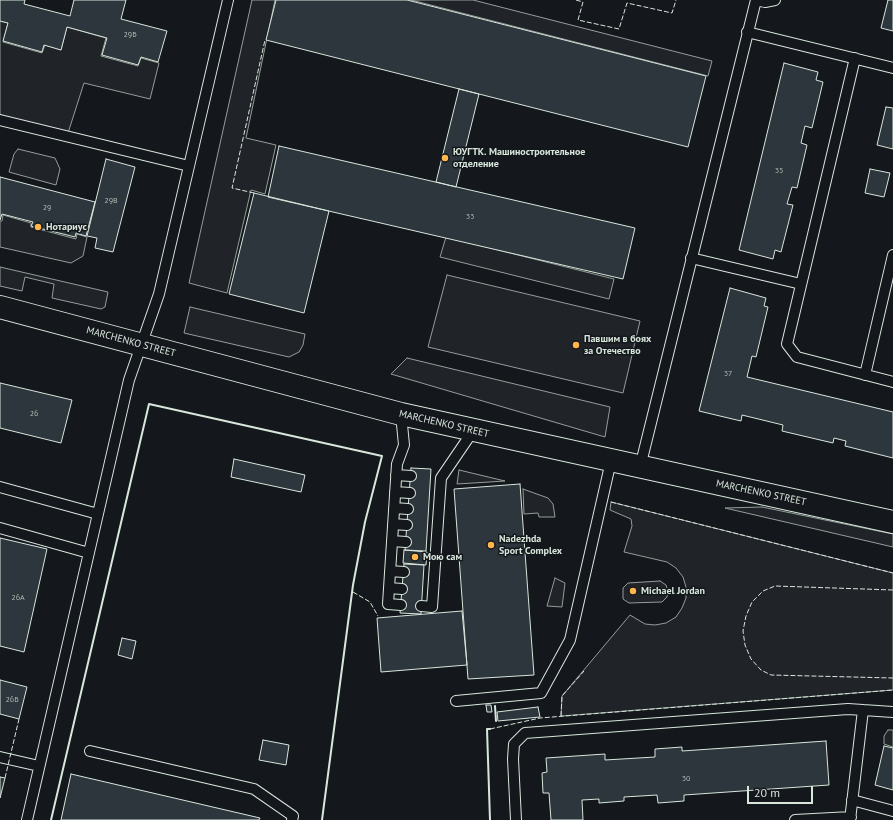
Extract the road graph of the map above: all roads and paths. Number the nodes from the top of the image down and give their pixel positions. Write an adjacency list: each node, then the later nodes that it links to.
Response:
1 (227, 0): 7 (lane)
2 (775, 0): 3 (lane)
3 (747, 32): 4 (lane); 9 (lane)
4 (855, 58): 5 (lane); 10 (lane)
5 (893, 68)
6 (0, 120): 7 (lane)
7 (189, 166): 12 (lane)
8 (893, 255): 13 (lane)
9 (691, 258): 10 (lane); 18 (lane)
10 (801, 284): 13 (lane)
11 (0, 307): 12 (street, MARCHENKO STREET)
12 (141, 346): 15 (street, MARCHENKO STREET); 32 (lane)
13 (865, 374): 14 (lane)
14 (893, 382)
15 (401, 414): 16 (street, MARCHENKO STREET); 19 (lane)
16 (473, 431): 17 (street, MARCHENKO STREET); 22 (lane)
17 (611, 461): 18 (street, MARCHENKO STREET); 52 (lane)
18 (640, 467): 33 (street, MARCHENKO STREET)
19 (396, 475): 20 (lane); 24 (lane)
20 (411, 476)
21 (431, 478): 22 (lane)
22 (441, 478): 27 (lane)
23 (0, 487): 32 (lane)
24 (395, 492): 25 (lane); 28 (lane)
25 (410, 492)
26 (430, 494): 27 (lane)
27 (440, 495): 31 (lane)
28 (394, 508): 29 (lane); 34 (lane)
29 (408, 509)
30 (429, 510): 31 (lane)
31 (439, 511): 38 (lane)
32 (98, 514): 41 (lane)
33 (893, 522)
34 (393, 524): 35 (lane); 39 (lane)
35 (407, 525)
36 (427, 527): 38 (lane)
37 (0, 528): 41 (lane)
38 (438, 528): 45 (lane)
39 (392, 541): 40 (lane); 42 (lane)
40 (406, 542)
41 (89, 552): 57 (lane)
42 (390, 571): 43 (lane); 46 (lane)
43 (404, 572)
44 (424, 573): 45 (lane)
45 (434, 574): 49 (lane)
46 (388, 588): 47 (lane); 50 (lane)
47 (402, 588)
48 (423, 590): 49 (lane)
49 (433, 591): 51 (lane)
50 (401, 605)
51 (421, 606)
52 (456, 701)
53 (863, 710): 54 (lane); 58 (lane); 63 (lane)
54 (893, 712)
55 (90, 751): 62 (lane)
56 (0, 757): 57 (lane)
57 (39, 766): 61 (lane)
58 (852, 800): 59 (lane); 60 (lane)
59 (893, 811)
60 (850, 819): 64 (lane)
61 (27, 820)
62 (292, 820)
63 (516, 820)
64 (795, 820)

